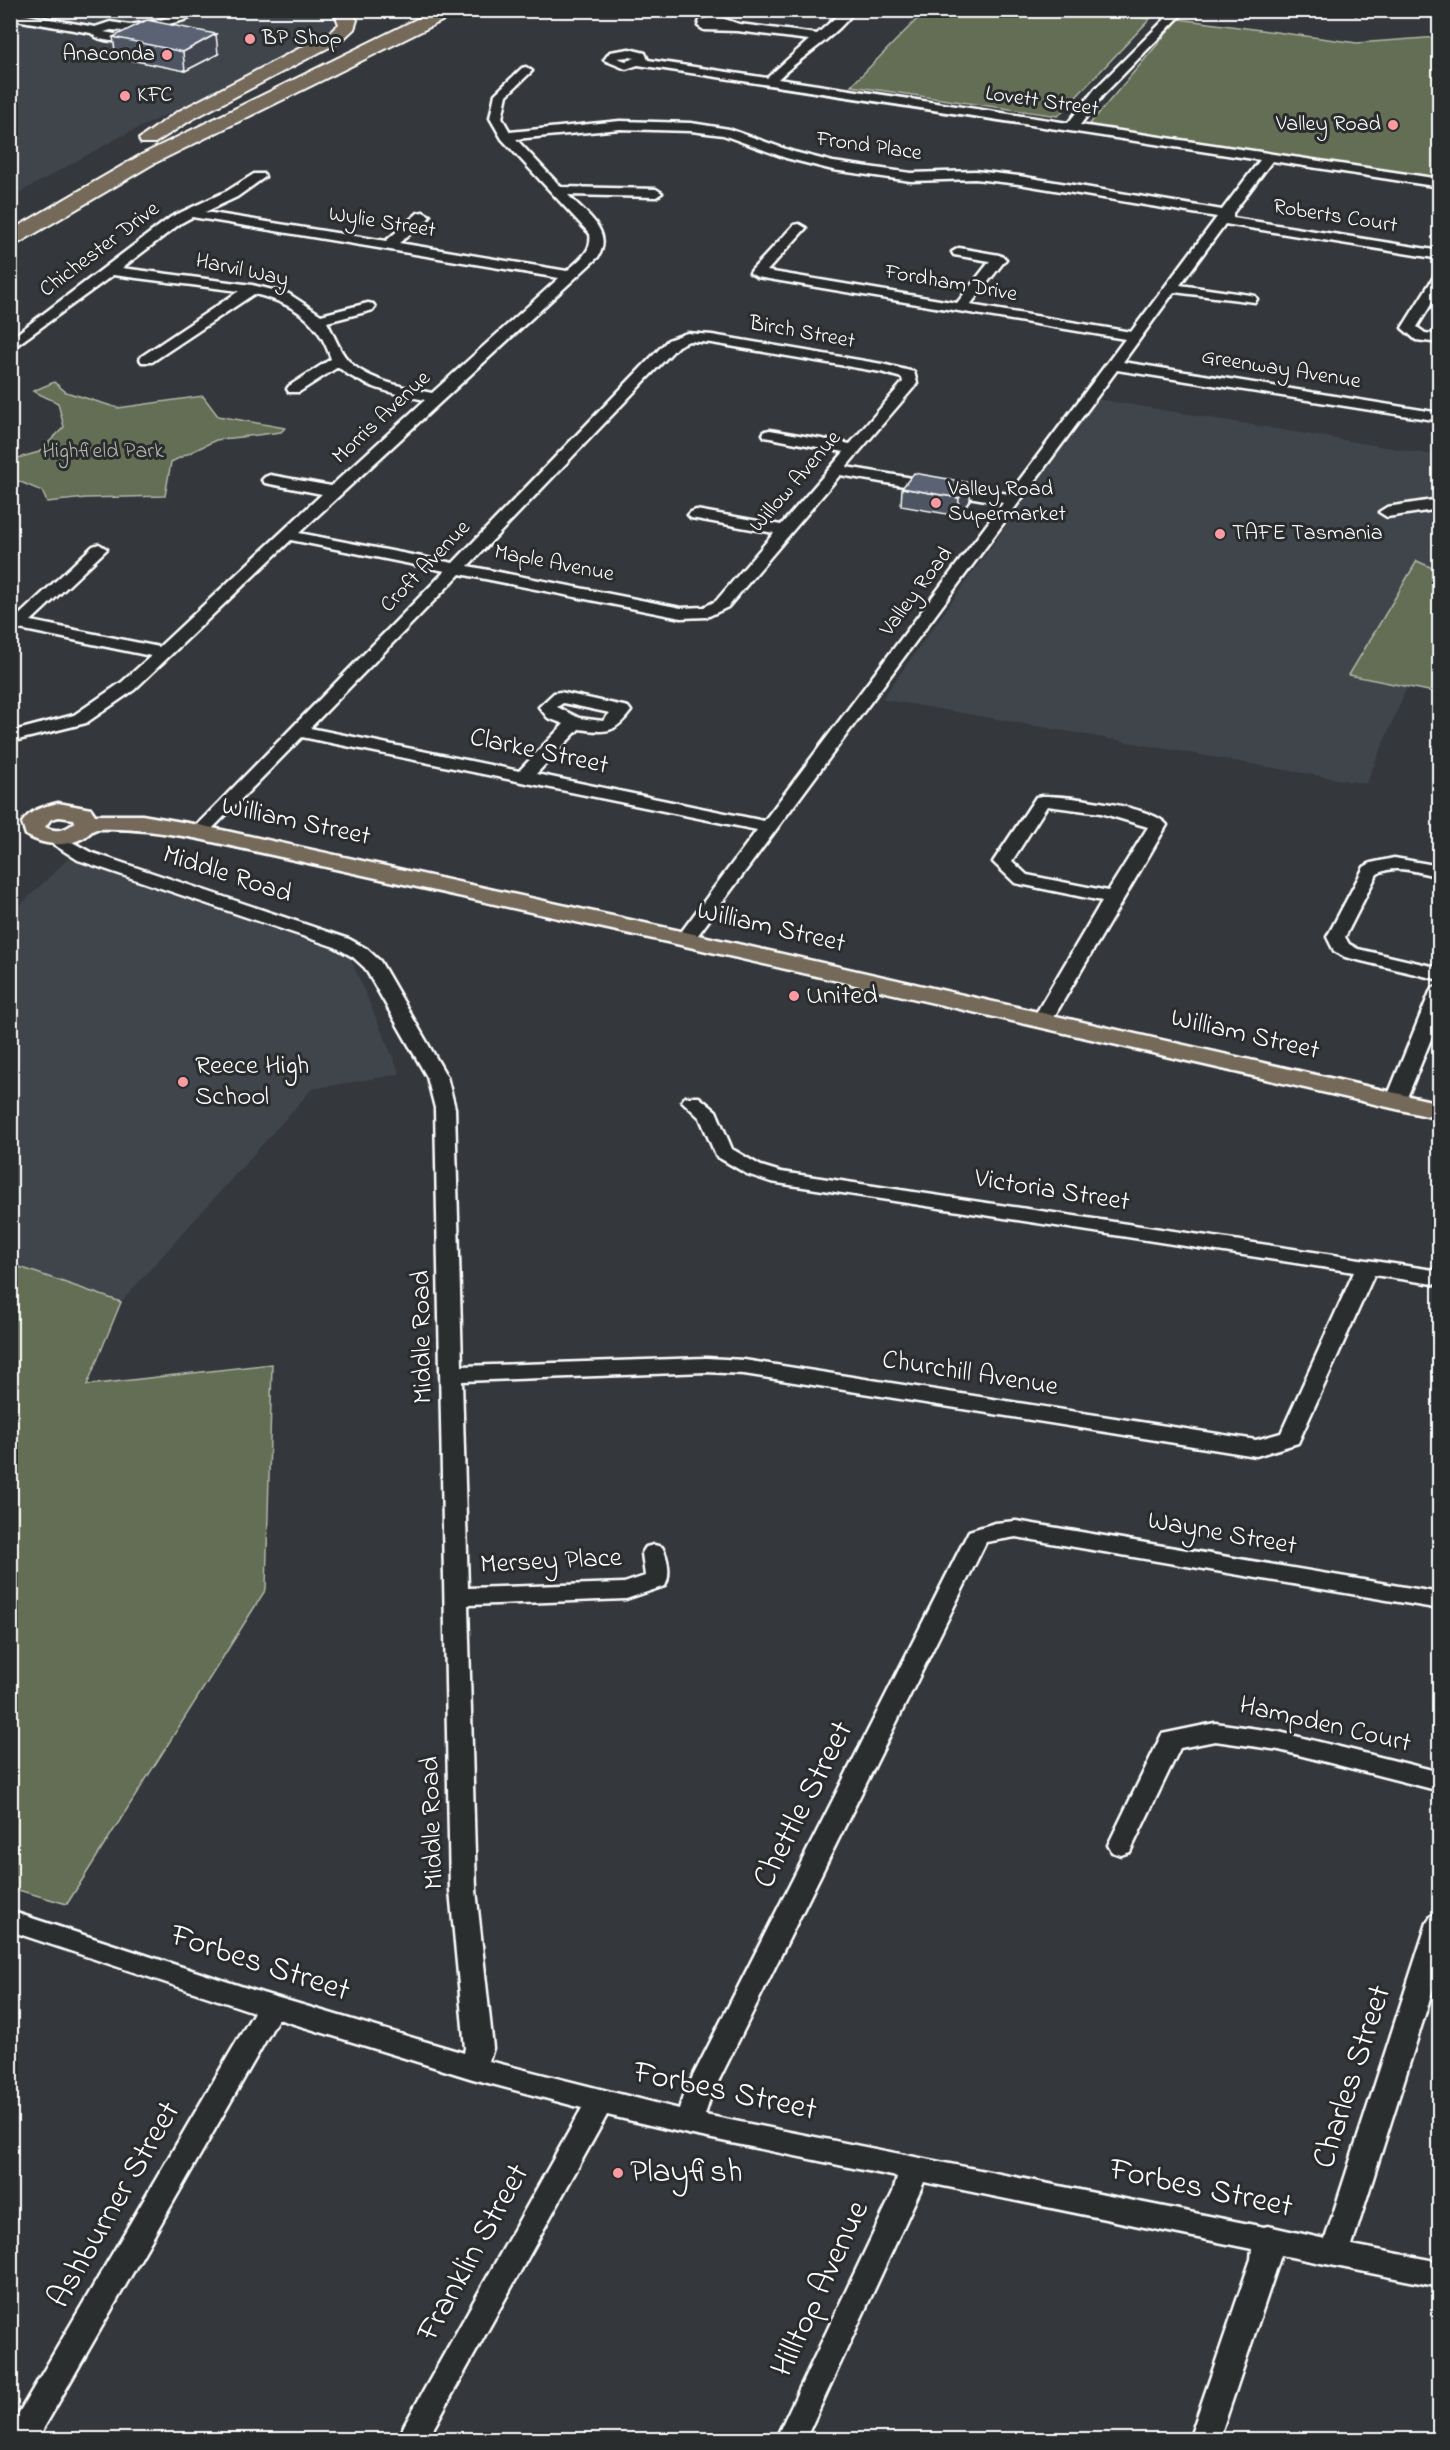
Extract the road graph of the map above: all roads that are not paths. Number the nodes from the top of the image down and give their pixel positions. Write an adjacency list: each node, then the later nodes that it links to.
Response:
1 (198, 10): 7 (street)
2 (341, 10): 15 (highway)
3 (422, 10): 15 (highway)
4 (450, 10): 26 (highway)
5 (850, 10): 9 (street)
6 (1181, 10): 13 (street)
7 (10, 15)
8 (737, 27): 9 (street)
9 (820, 38): 12 (street)
10 (639, 62): 12 (street, Lovett Street)
11 (526, 71): 14 (street, Morris Avenue)
12 (769, 82): 13 (street, Lovett Street)
13 (1071, 128): 16 (street, Lovett Street)
14 (506, 136): 20 (street, Morris Avenue); 24 (street, Frond Place)
15 (122, 156): 18 (highway)
16 (1269, 156): 19 (street, Lovett Street); 24 (street, Valley Road)
17 (259, 177): 22 (street, Chichester Drive)
18 (70, 183)
19 (1440, 183)
20 (557, 191): 21 (street); 31 (street, Morris Avenue)
21 (656, 193)
22 (189, 213): 27 (street, Wylie Street); 30 (street, Chichester Drive)
23 (423, 216): 27 (street)
24 (1226, 217): 29 (street, Roberts Court); 33 (street, Valley Road)
25 (799, 228): 37 (street, Fordham Drive)
26 (10, 240)
27 (389, 245): 31 (street, Wylie Street)
28 (959, 252): 37 (street)
29 (1440, 255)
30 (109, 270): 34 (street, Harvil Way); 42 (street, Chichester Drive)
31 (569, 275): 48 (street, Morris Avenue)
32 (1440, 278): 41 (street)
33 (1173, 288): 35 (street); 39 (street, Valley Road)
34 (252, 290): 38 (street, Harvil Way); 43 (street)
35 (1250, 299)
36 (368, 308): 38 (street)
37 (961, 308): 39 (street, Fordham Drive)
38 (319, 320): 44 (street, Harvil Way)
39 (1136, 337): 45 (street, Valley Road)
40 (687, 338): 46 (street, Birch Street); 62 (street, Croft Avenue)
41 (1440, 339)
42 (10, 346)
43 (147, 359)
44 (339, 360): 47 (street); 48 (street, Harvil Way)
45 (1115, 365): 49 (street, Greenway Avenue); 55 (street, Valley Road)
46 (909, 375): 51 (street, Willow Avenue)
47 (294, 389)
48 (434, 398): 54 (street, Morris Avenue)
49 (1440, 417)
50 (770, 434): 51 (street)
51 (854, 448): 52 (street, Willow Avenue)
52 (836, 471): 55 (street); 59 (street, Willow Avenue)
53 (270, 480): 54 (street)
54 (333, 491): 60 (street, Morris Avenue)
55 (1014, 500): 72 (street, Valley Road)
56 (1440, 504): 57 (street)
57 (1387, 513)
58 (696, 515): 59 (street)
59 (783, 530): 63 (street, Willow Avenue)
60 (287, 535): 62 (street, Maple Avenue); 65 (street, Morris Avenue)
61 (99, 549): 64 (street)
62 (457, 568): 63 (street, Maple Avenue); 67 (street, Croft Avenue)
63 (707, 612)
64 (15, 623): 65 (street)
65 (162, 653): 68 (street, Morris Avenue)
66 (575, 723): 69 (street)
67 (298, 731): 69 (street, Clarke Street); 73 (street, Croft Avenue)
68 (10, 737)
69 (524, 776): 72 (street, Clarke Street)
70 (87, 822): 71 (main road); 73 (main road, William Street); 74 (main road)
71 (22, 823): 74 (main road)
72 (769, 827): 77 (street, Valley Road)
73 (199, 832): 77 (main road, William Street)
74 (56, 838): 86 (street, Middle Road)
75 (1440, 872): 78 (street)
76 (1113, 898): 76 (street); 80 (street)
77 (685, 939): 80 (main road, William Street)
78 (1440, 974)
79 (1440, 992): 81 (street)
80 (1042, 1020): 81 (main road, William Street)
81 (1396, 1100): 83 (main road, William Street)
82 (692, 1101): 84 (street, Victoria Street)
83 (1440, 1111)
84 (1367, 1267): 85 (street, Victoria Street); 86 (street, Churchill Avenue)
85 (1440, 1278)
86 (452, 1374): 89 (street, Middle Road)
87 (995, 1531): 90 (street, Wayne Street); 98 (street, Chettle Street)
88 (654, 1553): 89 (street, Mersey Place)
89 (456, 1597): 96 (street, Middle Road)
90 (1440, 1601)
91 (1440, 1782): 92 (street, Hampden Court)
92 (1120, 1845)
93 (10, 1921): 95 (street, Forbes Street)
94 (1440, 1923): 101 (street, Charles Street)
95 (271, 2007): 96 (street, Forbes Street); 103 (street, Ashburner Street)
96 (473, 2068): 97 (street, Forbes Street)
97 (599, 2103): 98 (street, Forbes Street); 104 (street, Franklin Street)
98 (688, 2123): 99 (street, Forbes Street)
99 (914, 2167): 100 (street, Forbes Street); 105 (street, Hilltop Avenue)
100 (1268, 2238): 101 (street, Forbes Street); 106 (street)
101 (1335, 2253): 102 (street, Forbes Street)
102 (1440, 2275)
103 (20, 2439)
104 (411, 2439)
105 (790, 2439)
106 (1204, 2439)

